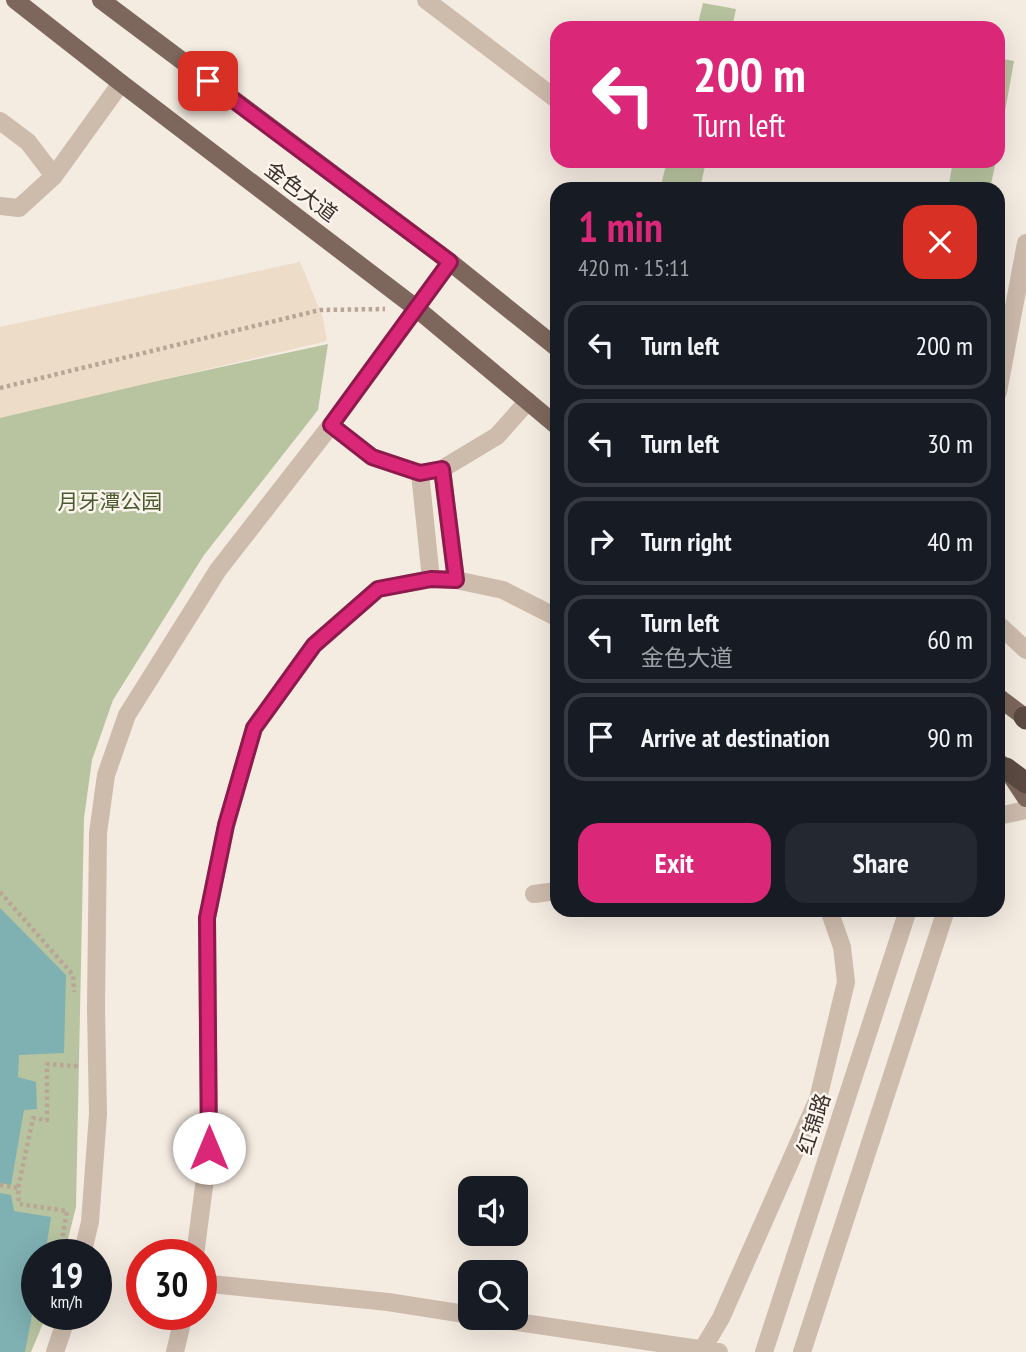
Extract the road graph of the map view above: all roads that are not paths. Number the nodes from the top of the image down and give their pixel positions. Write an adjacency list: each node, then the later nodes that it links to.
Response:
1 (15, 0): 4 (main road, 金色大道)
2 (101, 0): 10 (main road, 金色大道)
3 (426, 0): 5 (street)
4 (121, 83): 7 (street); 11 (main road, 金色大道)
5 (550, 94)
6 (0, 121): 7 (street)
7 (54, 176): 8 (street)
8 (0, 206)
9 (1026, 243): 12 (street)
10 (450, 262): 11 (street); 13 (main road, 金色大道)
11 (416, 308): 15 (main road, 金色大道); 17 (street)
12 (1018, 334): 14 (street)
13 (550, 342)
14 (1005, 372)
15 (528, 401): 16 (main road, 金色大道); 18 (street)
16 (550, 420)
17 (331, 425): 19 (street); 38 (street)
18 (442, 469): 19 (street); 21 (street)
19 (420, 473): 20 (street)
20 (431, 579): 21 (street); 39 (street)
21 (456, 580): 22 (street)
22 (550, 614)
23 (1005, 630): 24 (street)
24 (1026, 650)
25 (1005, 702): 26 (main road)
26 (1025, 718)
27 (1005, 767): 29 (highway)
28 (1005, 769): 30 (main road)
29 (1026, 783)
30 (1026, 799)
31 (1026, 810): 32 (street)
32 (1005, 814)
33 (550, 892): 34 (street)
34 (534, 894)
35 (831, 917): 45 (street)
36 (906, 917): 48 (street, 红锦路)
37 (944, 917): 49 (street)
38 (86, 1239)
39 (197, 1239)
40 (217, 1285): 41 (street)
41 (458, 1313)
42 (528, 1324): 45 (street)
43 (63, 1330): 46 (street)
44 (180, 1330): 47 (street)
45 (711, 1351)
46 (55, 1352)
47 (175, 1352)
48 (764, 1352)
49 (802, 1352)

